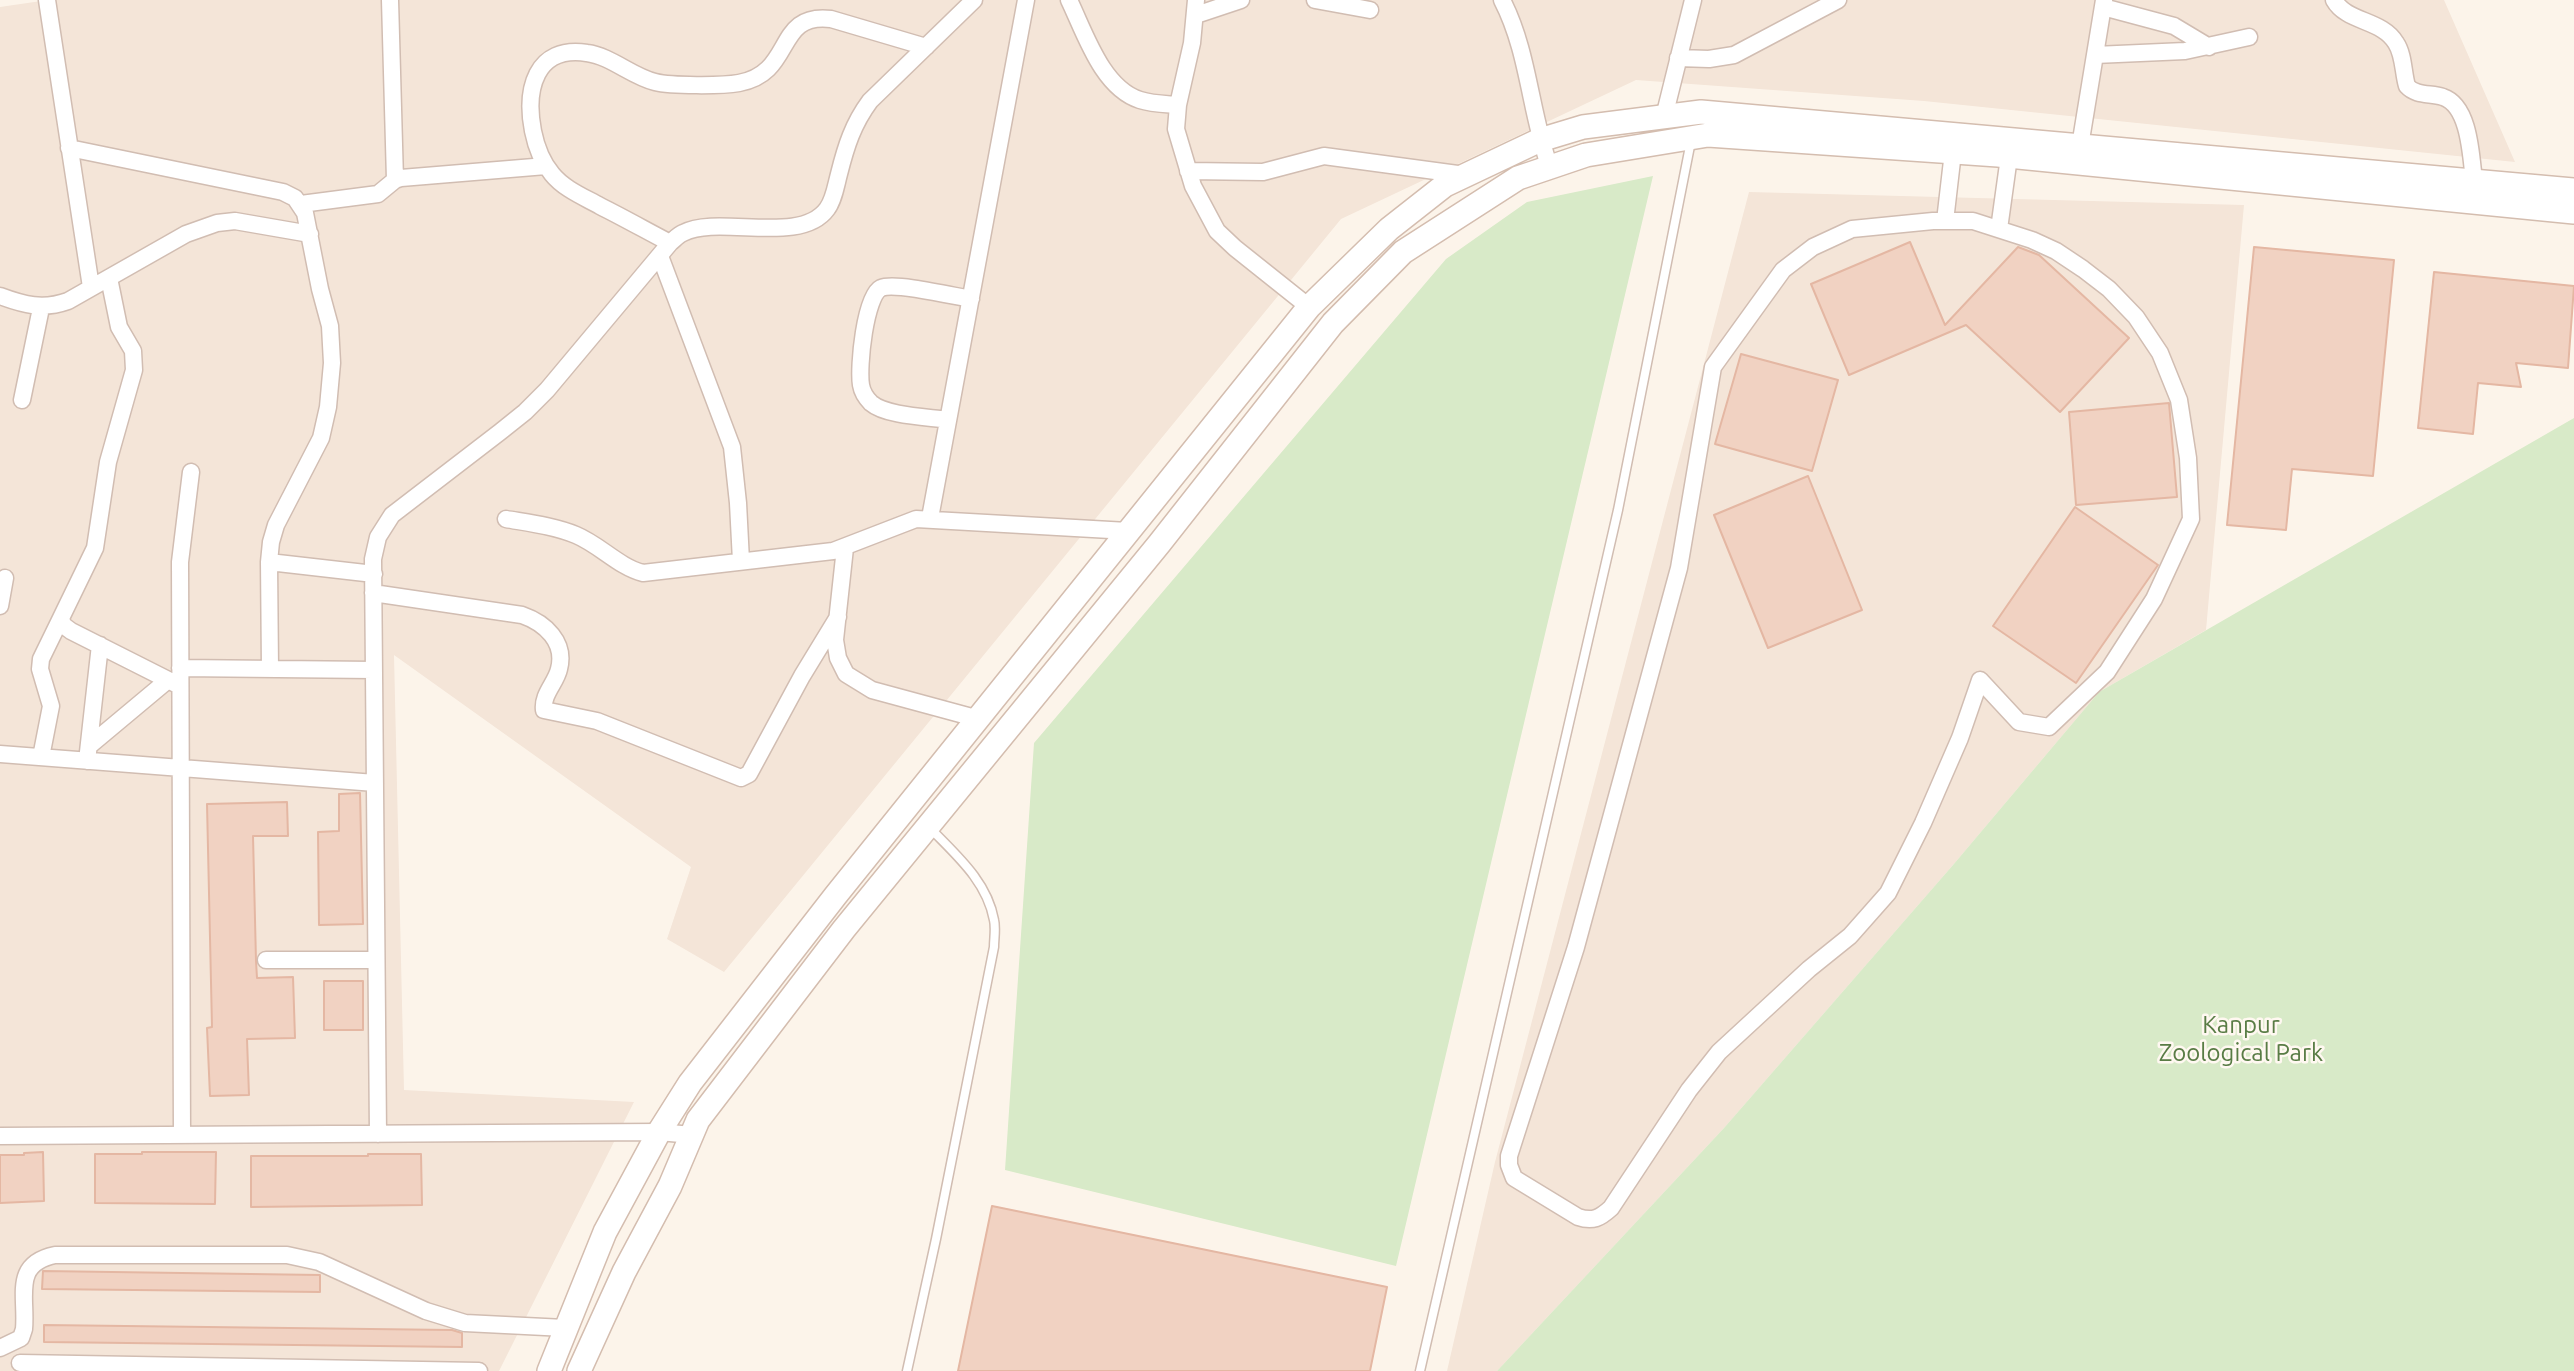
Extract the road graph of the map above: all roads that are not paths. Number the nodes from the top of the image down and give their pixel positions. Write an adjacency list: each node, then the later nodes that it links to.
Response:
1 (47, 0): 25 (street)
2 (390, 0): 32 (street)
3 (974, 0): 16 (street)
4 (1026, 0): 44 (street)
5 (1069, 0): 20 (street)
6 (1241, 0): 13 (street)
7 (1315, 0): 14 (street)
8 (1502, 0): 23 (street)
9 (1693, 0): 19 (street)
10 (1838, 0): 19 (street)
11 (2334, 0): 33 (street)
12 (2103, 3): 17 (street); 18 (street)
13 (1196, 8): 20 (street)
14 (1370, 10)
15 (2249, 37): 17 (street)
16 (926, 47): 28 (street); 40 (street)
17 (2209, 47): 18 (street)
18 (2095, 55): 24 (street)
19 (1678, 58): 21 (street)
20 (1178, 105): 30 (street)
21 (1664, 117): 23 (main road); 24 (main road)
22 (1692, 138): 26 (main road); 29 (main road); 89 (lane)
23 (1540, 140): 29 (street); 31 (main road)
24 (2080, 146): 33 (main road)
25 (69, 148): 35 (street); 42 (street)
26 (1953, 152): 27 (main road); 37 (street)
27 (2009, 157): 36 (main road); 38 (street)
28 (546, 166): 32 (street); 40 (street)
29 (1550, 167): 72 (main road)
30 (1188, 171): 31 (street); 45 (street)
31 (1465, 175): 45 (main road)
32 (395, 180): 35 (street)
33 (2473, 181): 34 (main road)
34 (2574, 190)
35 (301, 205): 39 (street)
36 (2574, 212)
37 (1945, 221): 38 (street); 38 (street)
38 (1999, 229)
39 (310, 234): 41 (street); 55 (street)
40 (665, 250): 54 (street); 56 (street)
41 (108, 278): 42 (street); 61 (street)
42 (90, 287): 46 (street)
43 (0, 296): 46 (street)
44 (971, 299): 48 (street); 48 (street)
45 (1309, 307): 52 (main road)
46 (41, 308): 47 (street)
47 (22, 400)
48 (948, 421): 50 (street)
49 (191, 472): 65 (street)
50 (930, 518): 52 (street); 53 (street)
51 (506, 519): 54 (street)
52 (1128, 531): 66 (main road)
53 (845, 548): 54 (street); 60 (street)
54 (741, 561)
55 (269, 562): 56 (street); 63 (street)
56 (374, 574): 58 (street)
57 (5, 578): 59 (street)
58 (373, 593): 60 (street); 64 (street)
59 (0, 606)
60 (838, 617): 66 (street)
61 (61, 618): 62 (street); 69 (street)
62 (100, 645): 65 (street); 68 (street)
63 (270, 669): 64 (street); 65 (street)
64 (374, 670): 71 (street)
65 (176, 678): 68 (street); 70 (street)
66 (979, 719): 75 (main road)
67 (0, 754): 69 (street)
68 (88, 754): 69 (street); 70 (street)
69 (41, 757)
70 (182, 768): 71 (street); 77 (street)
71 (375, 783): 74 (street)
72 (928, 826): 78 (main road); 88 (lane)
73 (266, 960): 74 (street)
74 (376, 960): 76 (street)
75 (659, 1132): 76 (street); 78 (street); 80 (main road)
76 (378, 1134): 77 (street)
77 (182, 1135): 79 (street)
78 (692, 1135): 87 (main road)
79 (0, 1136)
80 (565, 1328): 81 (street); 86 (main road)
81 (21, 1338): 82 (street); 83 (street)
82 (0, 1348)
83 (20, 1367): 84 (street)
84 (320, 1370): 85 (street)
85 (479, 1371)
86 (549, 1371)
87 (579, 1371)
88 (907, 1371)
89 (1420, 1371)

